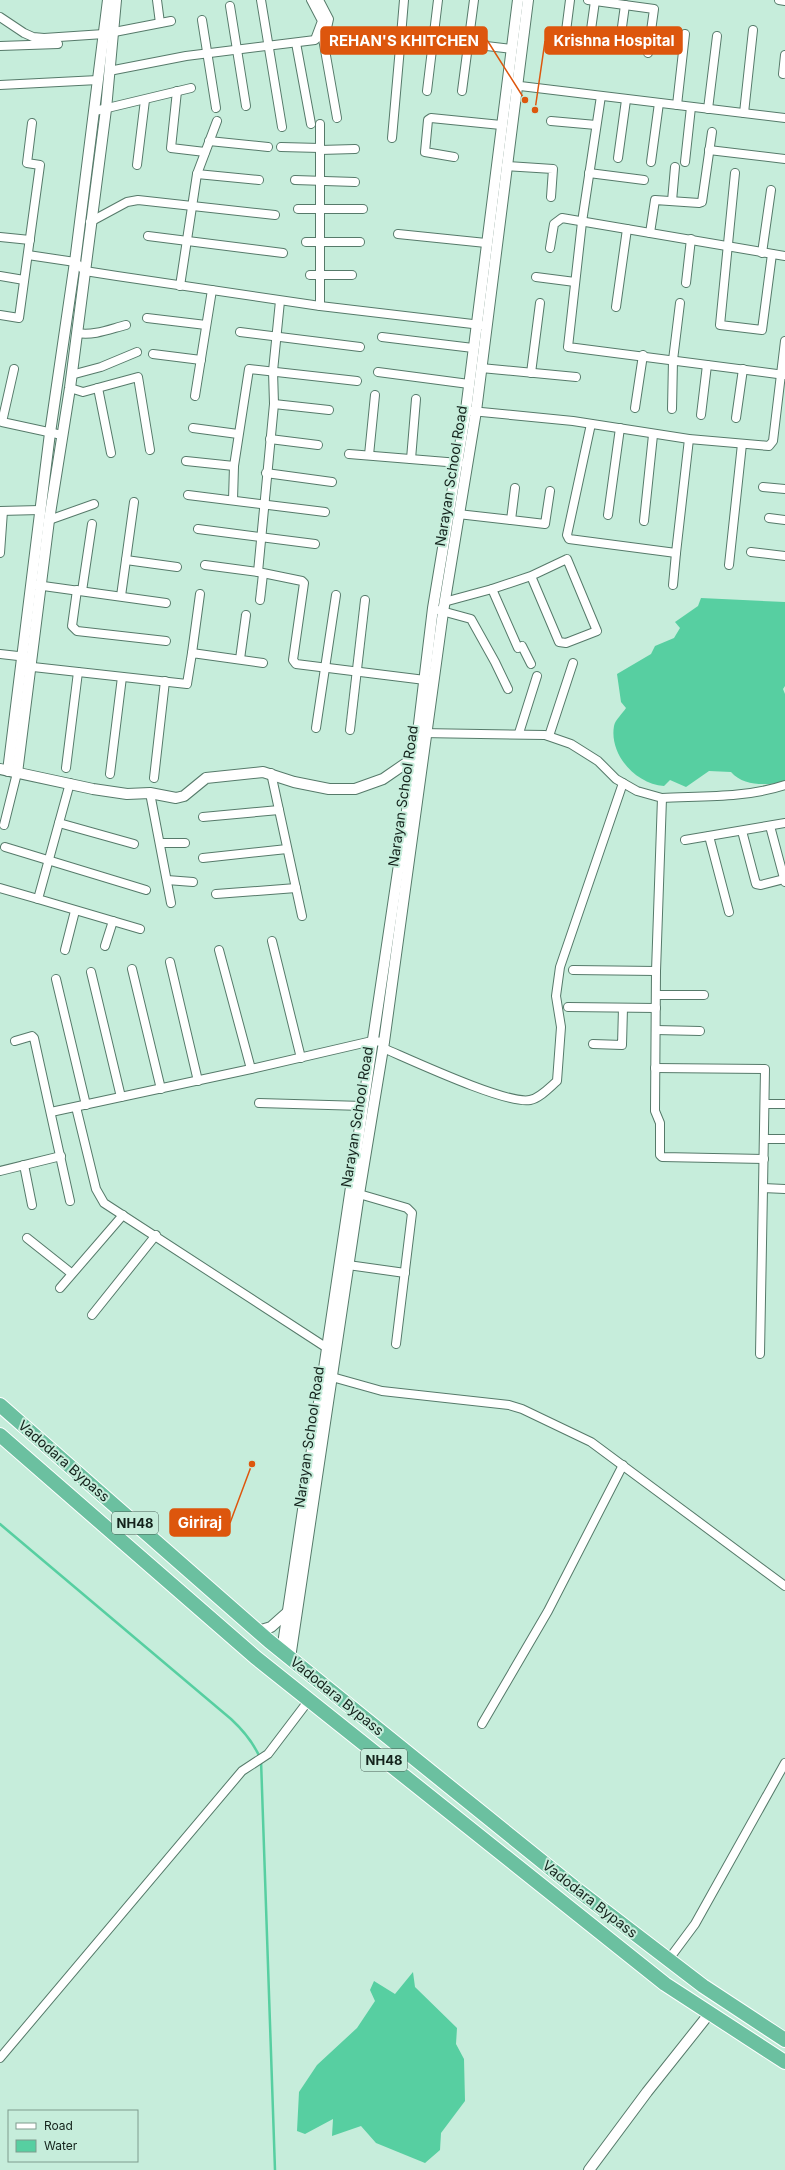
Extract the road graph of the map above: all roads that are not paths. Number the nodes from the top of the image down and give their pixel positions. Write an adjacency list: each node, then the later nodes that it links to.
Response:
1 (108, 0): 23 (street)
2 (116, 0): 23 (street)
3 (156, 0): 21 (street)
4 (261, 0): 35 (street)
5 (311, 0): 30 (street)
6 (319, 0): 24 (street)
7 (404, 0): 26 (street)
8 (438, 0): 28 (street)
9 (474, 0): 32 (street)
10 (518, 0): 38 (street)
11 (528, 0): 47 (street, Narayan School Road)
12 (570, 0): 29 (street)
13 (592, 0): 16 (street); 34 (street)
14 (779, 0): 15 (street)
15 (785, 1)
16 (625, 5): 39 (street); 41 (street)
17 (230, 6): 37 (street)
18 (0, 17): 23 (street)
19 (202, 20): 40 (street)
20 (171, 21): 21 (street)
21 (160, 23): 23 (street)
22 (753, 30): 63 (street)
23 (108, 33): 43 (street); 45 (street)
24 (322, 33): 30 (street); 64 (street)
25 (685, 34): 56 (street)
26 (401, 36): 28 (street); 75 (street)
27 (717, 36): 61 (street)
28 (434, 39): 32 (street); 50 (street)
29 (565, 39)
30 (315, 40): 31 (street)
31 (296, 43): 35 (street); 69 (street)
32 (468, 43): 38 (street); 51 (street)
33 (58, 44): 36 (street)
34 (589, 44)
35 (268, 45): 37 (street); 73 (street)
36 (0, 46)
37 (237, 49): 40 (street); 57 (street)
38 (512, 49): 47 (street)
39 (619, 49)
40 (207, 53): 43 (street); 59 (street)
41 (648, 53)
42 (785, 55): 44 (street)
43 (109, 71): 60 (street)
44 (783, 74)
45 (98, 80): 46 (street); 62 (street)
46 (0, 85)
47 (512, 85): 52 (street); 72 (street); 89 (street, Narayan School Road)
48 (191, 88): 49 (street)
49 (177, 91): 53 (street); 82 (street)
50 (426, 91)
51 (462, 91)
52 (601, 96): 54 (street); 71 (street)
53 (145, 100): 60 (street); 88 (street)
54 (626, 100): 55 (street); 84 (street)
55 (659, 103): 56 (street); 86 (street)
56 (677, 105): 58 (street)
57 (246, 106)
58 (691, 107): 61 (street); 87 (street)
59 (216, 108)
60 (106, 109): 62 (street); 107 (street)
61 (708, 109): 63 (street)
62 (95, 111): 128 (street)
63 (744, 113): 65 (street)
64 (337, 118)
65 (785, 118)
66 (217, 121): 76 (street)
67 (551, 121): 71 (street)
68 (32, 123): 115 (street)
69 (311, 124)
70 (320, 124): 79 (street)
71 (596, 125): 91 (street)
72 (501, 126): 83 (street); 120 (street)
73 (282, 127)
74 (712, 132): 81 (street)
75 (392, 138)
76 (209, 141): 77 (street); 82 (street)
77 (268, 148)
78 (281, 148): 79 (street)
79 (320, 149): 80 (street); 97 (street)
80 (355, 149)
81 (709, 150): 85 (street); 101 (street)
82 (205, 152): 93 (street)
83 (454, 157)
84 (618, 158)
85 (785, 159)
86 (651, 162)
87 (685, 162)
88 (137, 165)
89 (506, 166): 100 (street); 149 (street, Narayan School Road)
90 (675, 167): 101 (street)
91 (589, 173): 96 (street); 108 (street)
92 (735, 173): 121 (street)
93 (197, 174): 94 (street); 102 (street)
94 (259, 180)
95 (295, 180): 97 (street)
96 (644, 180)
97 (320, 182): 98 (street); 104 (street)
98 (355, 182)
99 (771, 190): 124 (street)
100 (551, 197)
101 (672, 201): 110 (street)
102 (191, 207): 106 (street); 107 (street); 116 (street)
103 (298, 209): 104 (street)
104 (320, 209): 105 (street); 118 (street)
105 (363, 209)
106 (275, 215)
107 (90, 222): 129 (street)
108 (582, 222): 109 (street); 122 (street); 136 (street)
109 (627, 229): 110 (street); 144 (street)
110 (650, 233): 114 (street)
111 (398, 234): 120 (street)
112 (148, 236): 116 (street)
113 (0, 237): 115 (street)
114 (690, 239): 121 (street); 137 (street)
115 (30, 240): 126 (street)
116 (187, 241): 123 (street); 138 (street)
117 (306, 242): 118 (street)
118 (320, 242): 119 (street); 131 (street)
119 (360, 242)
120 (486, 243): 149 (street)
121 (727, 245): 124 (street); 125 (street)
122 (550, 248)
123 (283, 252)
124 (762, 253): 125 (street)
125 (772, 254): 127 (street)
126 (28, 255): 128 (street); 135 (street)
127 (785, 256)
128 (75, 262): 129 (street); 190 (street)
129 (85, 271): 138 (street); 151 (street)
130 (310, 275): 131 (street)
131 (320, 275): 132 (street); 143 (street)
132 (352, 275)
133 (0, 276): 135 (street)
134 (536, 277): 136 (street)
135 (24, 280): 145 (street)
136 (575, 282): 159 (street)
137 (686, 283)
138 (180, 286): 139 (street)
139 (212, 290): 140 (street); 148 (street)
140 (280, 300): 143 (street); 152 (street)
141 (540, 303): 168 (street)
142 (680, 303): 161 (street)
143 (320, 306): 149 (street)
144 (616, 307)
145 (0, 315)
146 (146, 318): 148 (street)
147 (126, 325): 151 (street)
148 (206, 325): 160 (street)
149 (481, 325): 156 (street); 163 (street, Narayan School Road)
150 (240, 332): 152 (street)
151 (77, 333): 169 (street)
152 (276, 336): 155 (street); 166 (street)
153 (382, 337): 156 (street)
154 (785, 341): 170 (street)
155 (360, 348)
156 (473, 348): 173 (street)
157 (137, 352): 169 (street)
158 (153, 354): 160 (street)
159 (642, 355): 161 (street); 181 (street)
160 (200, 360): 178 (street)
161 (674, 360): 162 (street); 183 (street)
162 (708, 364): 165 (street); 185 (street)
163 (481, 368): 168 (street); 184 (street, Narayan School Road)
164 (14, 369): 177 (street)
165 (743, 370): 170 (street); 186 (street)
166 (273, 371): 172 (street); 180 (street); 191 (street)
167 (378, 372): 173 (street)
168 (531, 373): 171 (street)
169 (71, 375): 174 (street)
170 (783, 375): 197 (street)
171 (576, 378)
172 (357, 381)
173 (469, 384): 184 (street)
174 (70, 388): 175 (street); 192 (street)
175 (98, 388): 198 (street); 199 (street)
176 (375, 394): 201 (street)
177 (4, 395): 190 (street)
178 (195, 396)
179 (416, 399): 202 (street)
180 (274, 404): 182 (street); 194 (street)
181 (635, 408)
182 (329, 410)
183 (672, 410)
184 (471, 411): 187 (street); 204 (street); 220 (street, Narayan School Road)
185 (701, 414)
186 (736, 418)
187 (591, 424): 189 (street); 233 (street)
188 (193, 428): 191 (street)
189 (620, 428): 193 (street); 221 (street)
190 (50, 432): 192 (street); 217 (street)
191 (238, 434): 205 (street)
192 (62, 435): 223 (street)
193 (654, 435): 195 (street); 226 (street)
194 (270, 439): 196 (street); 206 (street)
195 (689, 439): 197 (street); 233 (street)
196 (318, 444)
197 (742, 444): 237 (street)
198 (150, 450)
199 (110, 453)
200 (349, 454): 201 (street)
201 (369, 455): 202 (street)
202 (411, 459): 204 (street)
203 (186, 461): 205 (street)
204 (459, 463): 251 (street)
205 (234, 466): 213 (street)
206 (266, 473): 207 (street); 216 (street)
207 (332, 482)
208 (763, 487): 210 (street)
209 (515, 488): 224 (street)
210 (785, 489)
211 (550, 491): 224 (street)
212 (188, 495): 213 (street)
213 (233, 500): 216 (street)
214 (134, 502): 235 (street)
215 (94, 504): 223 (street)
216 (264, 505): 219 (street); 229 (street)
217 (40, 510): 218 (street); 241 (street)
218 (2, 511): 232 (street)
219 (325, 512)
220 (458, 514): 224 (street); 251 (street, Narayan School Road)
221 (608, 516)
222 (769, 518): 225 (street)
223 (49, 520): 241 (street)
224 (510, 520)
225 (785, 520)
226 (644, 521)
227 (92, 524): 244 (street)
228 (198, 529): 229 (street)
229 (261, 537): 230 (street); 239 (street)
230 (315, 544)
231 (751, 552): 234 (street)
232 (0, 553)
233 (676, 553): 242 (street)
234 (785, 556)
235 (126, 560): 238 (street); 246 (street)
236 (205, 565): 239 (street)
237 (729, 565)
238 (177, 567)
239 (261, 573): 248 (street); 261 (street)
240 (531, 576): 240 (street); 243 (street)
241 (36, 585): 244 (street); 257 (street)
242 (673, 585)
243 (492, 589): 251 (street); 260 (street)
244 (80, 591): 246 (street); 253 (street)
245 (200, 594): 254 (street)
246 (121, 596): 250 (street)
247 (336, 596): 261 (street)
248 (260, 600)
249 (365, 600): 263 (street)
250 (166, 603)
251 (440, 607): 266 (street); 268 (street); 271 (street, Narayan School Road)
252 (246, 615): 256 (street)
253 (166, 641)
254 (192, 653): 256 (street); 267 (street)
255 (0, 654): 257 (street)
256 (240, 660): 258 (street)
257 (26, 661): 262 (street); 276 (street)
258 (263, 663)
259 (573, 663): 273 (street)
260 (530, 664)
261 (325, 668): 263 (street); 269 (street)
262 (78, 672): 265 (street); 275 (street)
263 (356, 672): 266 (street); 270 (street)
264 (537, 676): 272 (street)
265 (122, 677): 267 (street); 277 (street)
266 (425, 680): 271 (street)
267 (165, 681): 279 (street)
268 (508, 689)
269 (316, 728)
270 (350, 730)
271 (422, 733): 272 (street); 274 (street); 335 (street, Narayan School Road)
272 (519, 733): 273 (street)
273 (549, 736): 280 (street)
274 (415, 757): 278 (street); 333 (street)
275 (66, 768)
276 (8, 771): 281 (street); 289 (street)
277 (110, 774)
278 (271, 774): 283 (street); 285 (street)
279 (154, 778)
280 (623, 783): 284 (street); 335 (street)
281 (70, 784): 283 (street); 288 (street)
282 (785, 784): 284 (street)
283 (150, 793): 294 (street)
284 (662, 798): 322 (street)
285 (279, 810): 286 (street); 298 (street)
286 (203, 817)
287 (785, 823): 290 (street)
288 (59, 824): 296 (street); 300 (street)
289 (4, 825)
290 (770, 826): 291 (street); 302 (street)
291 (742, 831): 292 (street); 302 (street)
292 (709, 836): 293 (street); 311 (street)
293 (685, 840)
294 (160, 843): 295 (street); 301 (street)
295 (186, 843)
296 (134, 844)
297 (5, 848): 300 (street)
298 (288, 849): 299 (street); 305 (street)
299 (203, 858)
300 (50, 860): 306 (street); 308 (street)
301 (167, 880): 303 (street); 309 (street)
302 (785, 881)
303 (193, 882)
304 (0, 888): 308 (street)
305 (296, 888): 307 (street); 312 (street)
306 (146, 890)
307 (216, 894)
308 (38, 899): 310 (street)
309 (171, 903)
310 (75, 911): 313 (street); 317 (street)
311 (729, 912)
312 (302, 916)
313 (113, 922): 314 (street); 316 (street)
314 (140, 929)
315 (272, 941): 336 (street)
316 (105, 946)
317 (65, 950)
318 (219, 950): 338 (street)
319 (170, 962): 339 (street)
320 (132, 968): 340 (street)
321 (573, 970): 322 (street)
322 (656, 971): 325 (street)
323 (91, 972): 341 (street)
324 (56, 979): 345 (street)
325 (656, 995): 326 (street); 329 (street)
326 (704, 995)
327 (568, 1007): 328 (street)
328 (623, 1008): 329 (street); 334 (street)
329 (656, 1008): 330 (street)
330 (656, 1030): 331 (street); 337 (street)
331 (700, 1031)
332 (15, 1041): 348 (street)
333 (372, 1041): 335 (street); 336 (street); 346 (street)
334 (593, 1044)
335 (383, 1045): 357 (street, Narayan School Road)
336 (301, 1058): 338 (street)
337 (655, 1068): 343 (street); 352 (street)
338 (251, 1069): 339 (street)
339 (198, 1081): 340 (street)
340 (161, 1089): 341 (street)
341 (121, 1097): 345 (street)
342 (258, 1103): 346 (street)
343 (765, 1104): 344 (street); 349 (street)
344 (785, 1104)
345 (86, 1105): 347 (street)
346 (363, 1106): 369 (street)
347 (76, 1107): 348 (street); 360 (street)
348 (51, 1112): 351 (street)
349 (764, 1139): 350 (street); 352 (street)
350 (785, 1139)
351 (60, 1156): 353 (street); 358 (street)
352 (764, 1159): 355 (street)
353 (24, 1165): 354 (street); 359 (street)
354 (0, 1171)
355 (763, 1188): 356 (street); 370 (street)
356 (785, 1188)
357 (359, 1194): 363 (street, Narayan School Road); 365 (street)
358 (70, 1201)
359 (32, 1205)
360 (123, 1215): 361 (street); 364 (street)
361 (156, 1236): 367 (street); 369 (street)
362 (27, 1238): 364 (street)
363 (348, 1265): 365 (street); 371 (street, Narayan School Road)
364 (71, 1273): 366 (street)
365 (405, 1273): 368 (street)
366 (60, 1288)
367 (92, 1315)
368 (396, 1344)
369 (327, 1348): 376 (street)
370 (760, 1354)
371 (332, 1377): 374 (street); 378 (street, Narayan School Road)
372 (0, 1405): 377 (highway, Vadodara Bypass / NH48)
373 (0, 1435): 379 (highway, Vadodara Bypass / NH48)
374 (623, 1465): 375 (street); 380 (street)
375 (785, 1586)
376 (289, 1611): 377 (street); 378 (street)
377 (258, 1631): 378 (highway, Vadodara Bypass / NH48)
378 (286, 1655): 382 (highway, Vadodara Bypass / NH48)
379 (309, 1700): 383 (highway, Vadodara Bypass / NH48); 385 (street)
380 (482, 1724)
381 (785, 1763): 382 (street)
382 (669, 1959): 384 (highway, Vadodara Bypass / NH48)
383 (709, 2014): 386 (highway, Vadodara Bypass / NH48); 387 (street)
384 (785, 2040)
385 (0, 2058)
386 (785, 2062)
387 (589, 2170)

